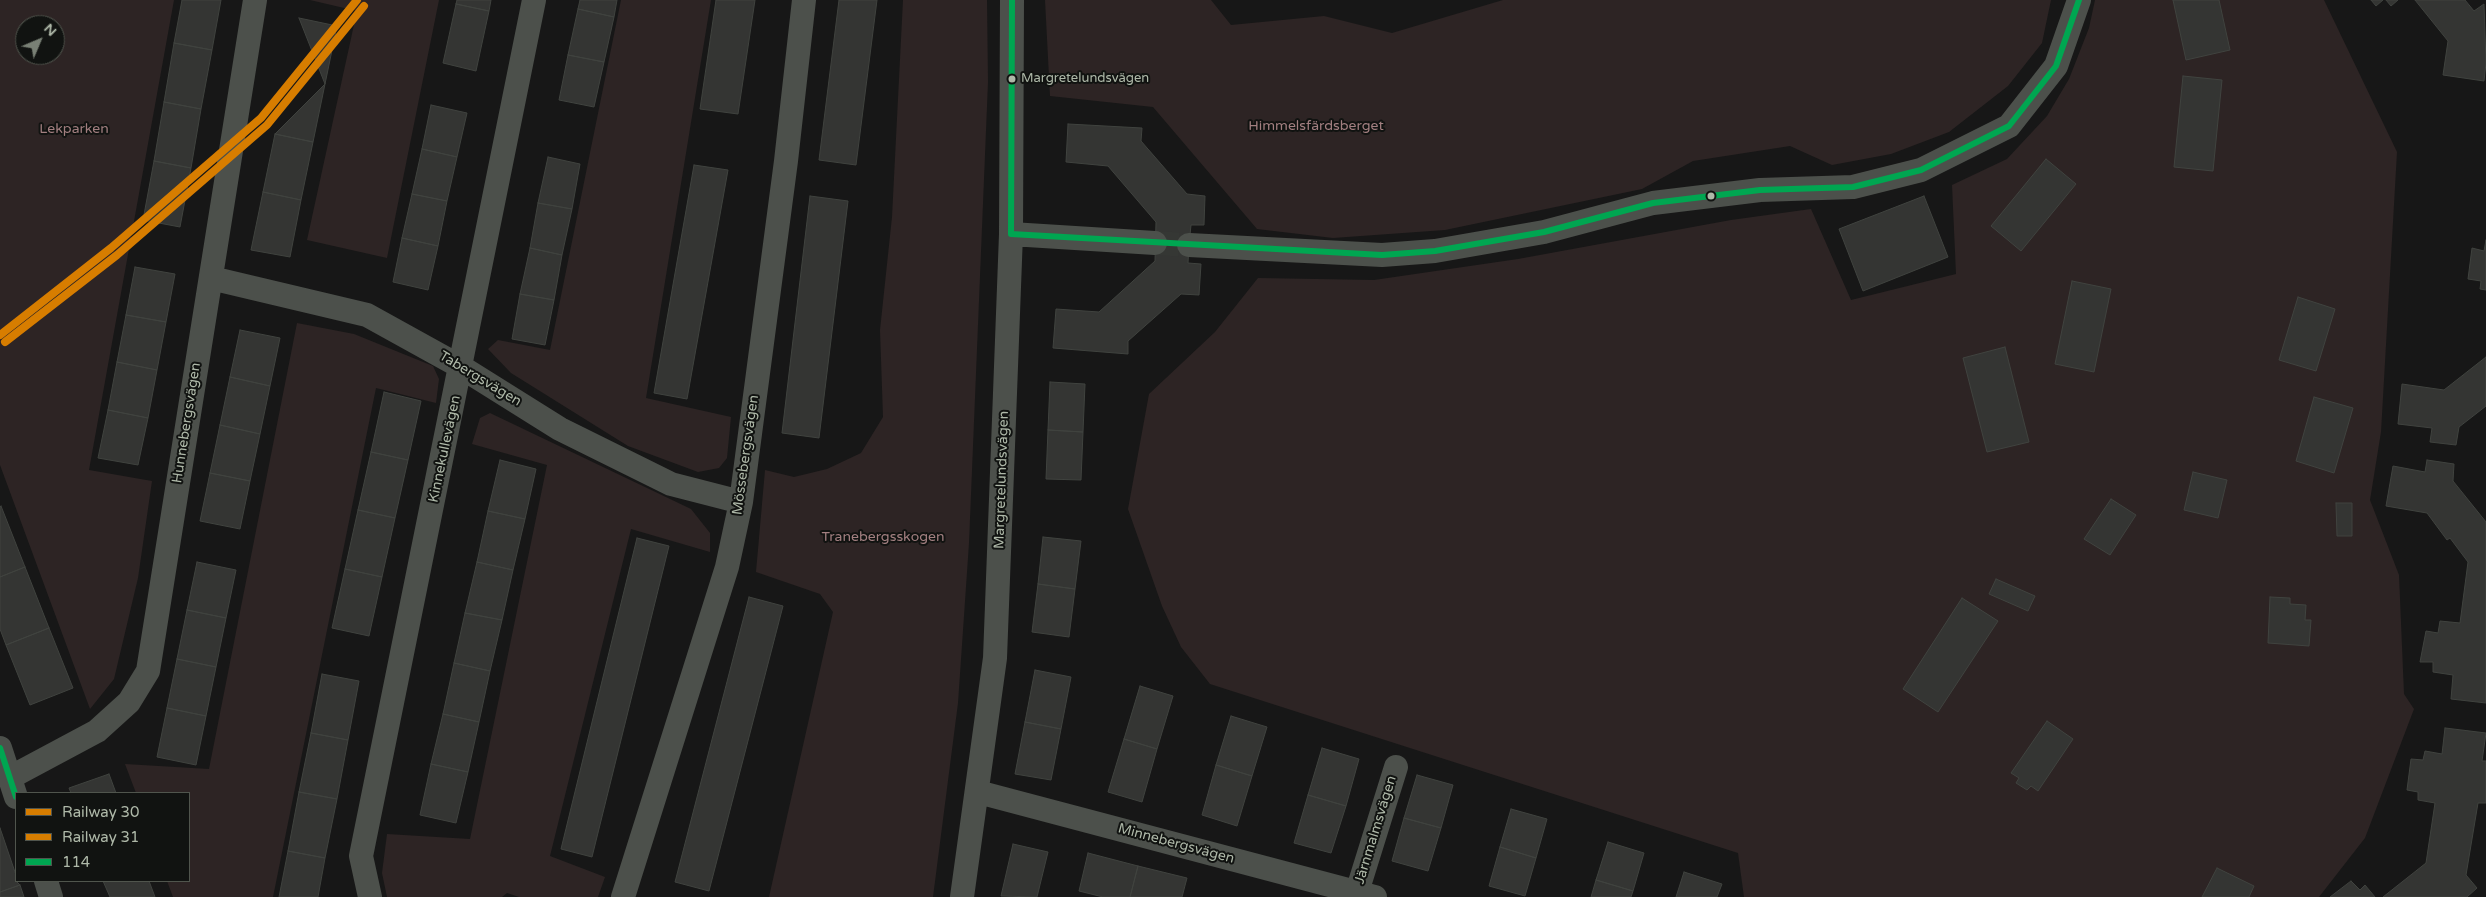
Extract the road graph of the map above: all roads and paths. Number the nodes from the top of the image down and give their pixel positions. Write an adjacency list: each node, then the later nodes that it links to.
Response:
1 (256, 0): 9 (street, Hunnebergsvägen)
2 (534, 0): 10 (street, Kinnekullevägen)
3 (804, 0): 11 (street, Mössebergsvägen)
4 (1012, 0): 6 (street, Margretelundsvägen)
5 (2079, 0): 8 (street)
6 (1011, 234): 7 (street); 15 (street, Margretelundsvägen)
7 (1155, 243)
8 (1189, 245)
9 (211, 278): 10 (street, Tabergsvägen); 14 (street, Hunnebergsvägen)
10 (461, 367): 11 (street, Tabergsvägen); 19 (street, Kinnekullevägen)
11 (741, 502): 20 (street, Mössebergsvägen)
12 (0, 748): 14 (street)
13 (1396, 767): 17 (street, Järnmalmsvägen)
14 (14, 787)
15 (978, 792): 17 (street, Minnebergsvägen); 21 (street, Margretelundsvägen)
16 (46, 882): 18 (street)
17 (1366, 895)
18 (51, 897)
19 (370, 897)
20 (623, 897)
21 (962, 897)

